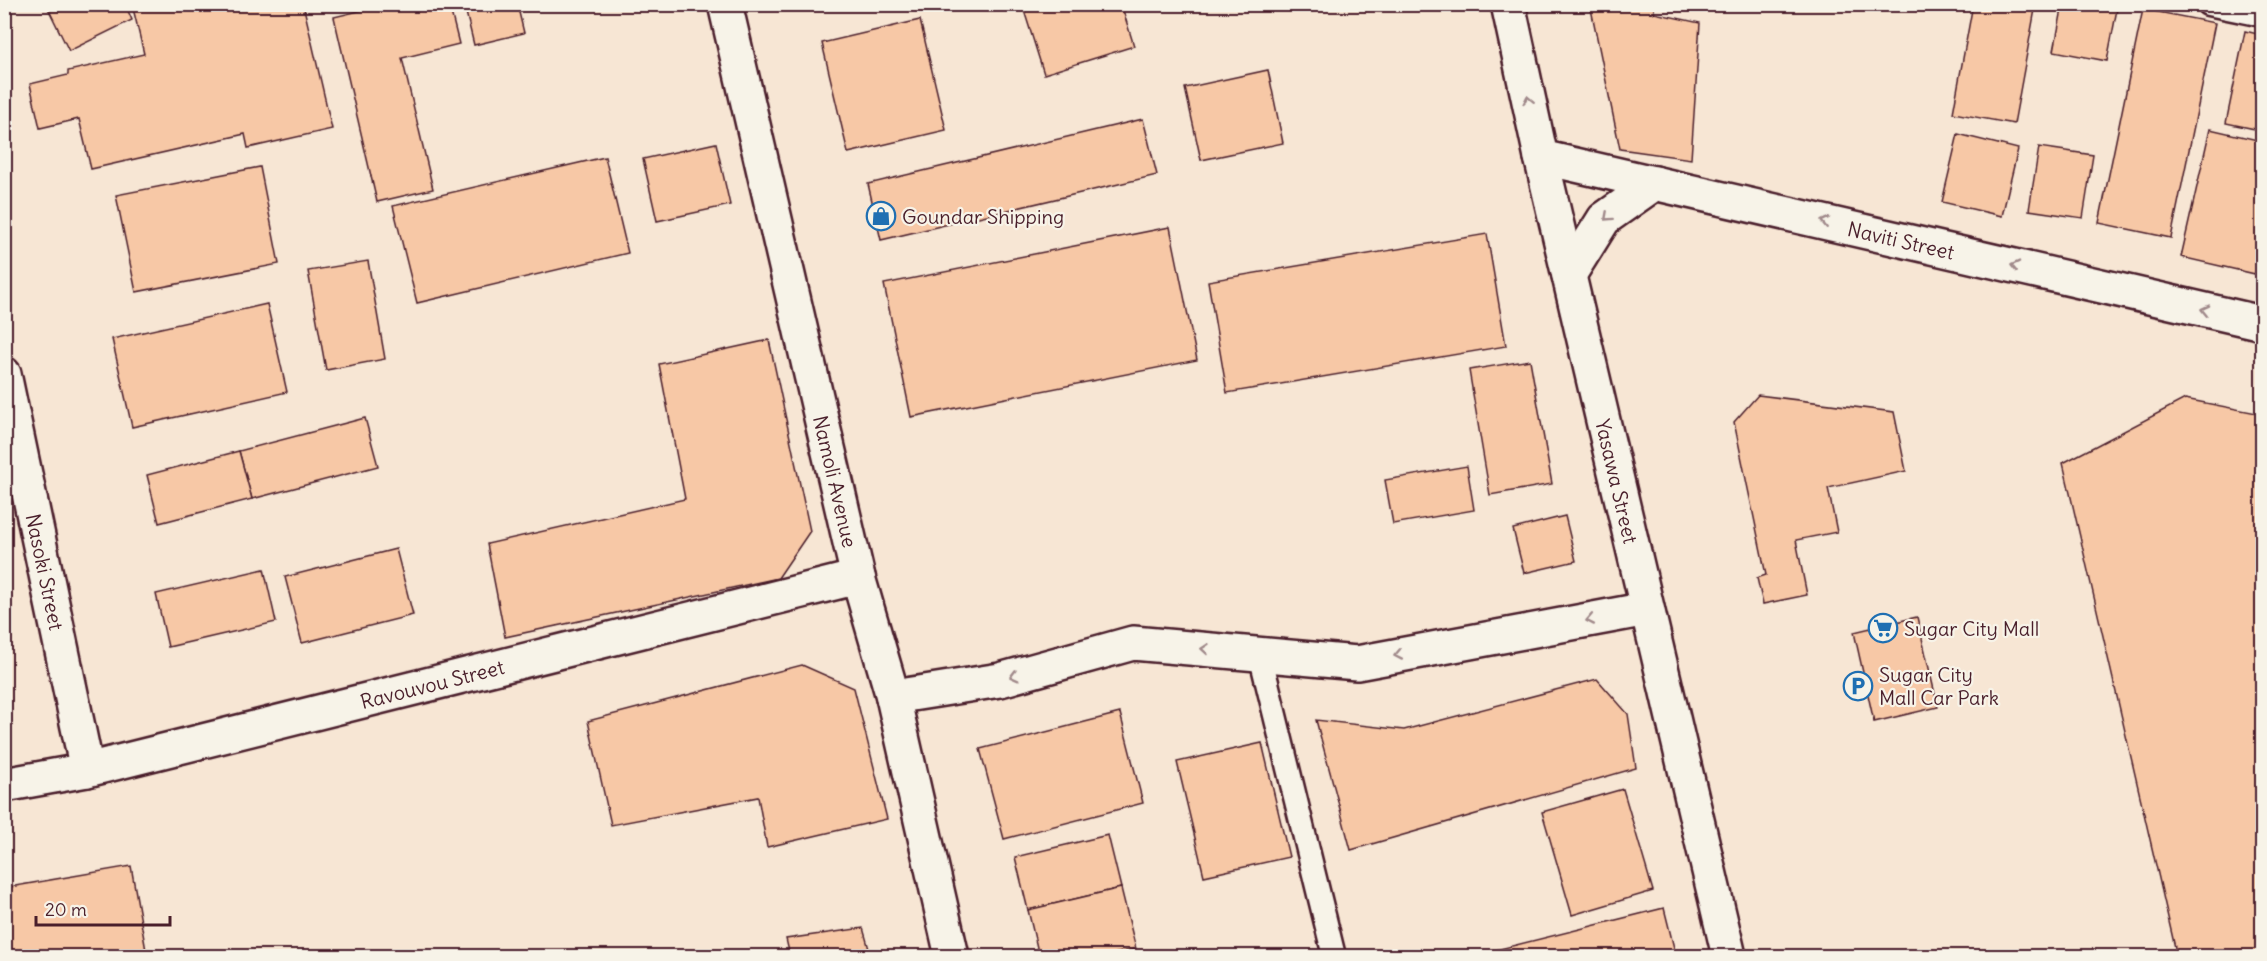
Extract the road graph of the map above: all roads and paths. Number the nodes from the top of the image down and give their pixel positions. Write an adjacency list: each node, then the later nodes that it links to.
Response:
1 (725, 4): 10 (street, Namoli Avenue)
2 (1508, 4): 5 (street, Yasawa Street, one-way to 2)
3 (2208, 4): 4 (lane)
4 (2262, 15)
5 (1541, 157): 6 (street, Naviti Street); 7 (street, Yasawa Street)
6 (1655, 183): 7 (street, one-way to 7); 8 (street, Naviti Street, one-way to 6)
7 (1569, 275): 11 (street, Yasawa Street)
8 (2262, 323)
9 (4, 374): 14 (street, Nasoki Street)
10 (858, 577): 13 (street, Namoli Avenue); 14 (street, Ravouvou Street)
11 (1647, 609): 12 (street, one-way to 12); 18 (street, Yasawa Street)
12 (1260, 654): 13 (street, one-way to 13); 17 (lane)
13 (893, 696): 16 (street, Namoli Avenue)
14 (87, 770): 15 (street, Ravouvou Street)
15 (4, 785)
16 (952, 957)
17 (1334, 957)
18 (1729, 957)

